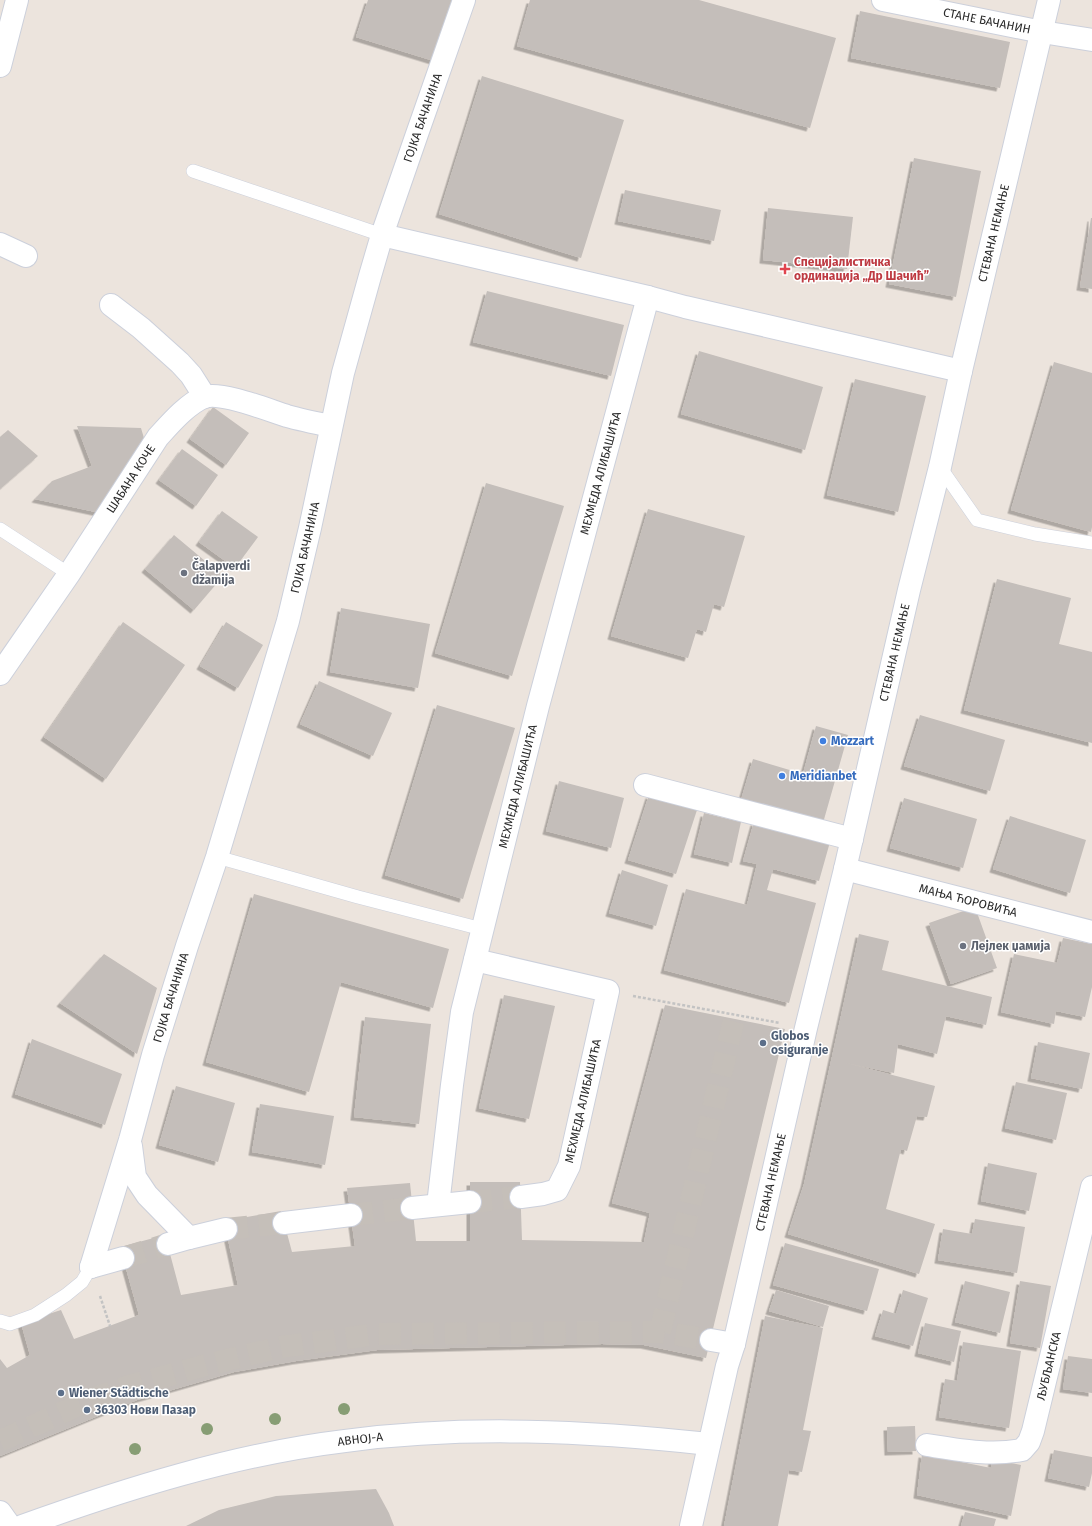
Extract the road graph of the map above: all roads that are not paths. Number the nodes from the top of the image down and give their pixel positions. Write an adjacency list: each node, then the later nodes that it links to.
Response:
1 (17, 0): 7 (street)
2 (464, 0): 9 (street, ГОЈКА БАЧАНИНА)
3 (883, 0): 5 (street, СТАНЕ БАЧАНИН)
4 (1050, 0): 5 (street, СТЕВАНА НЕМАЊЕ)
5 (1042, 32): 6 (street, СТАНЕ БАЧАНИН); 14 (street, СТЕВАНА НЕМАЊЕ)
6 (1092, 40)
7 (0, 66)
8 (193, 171): 9 (lane)
9 (382, 235): 12 (street); 16 (street, ГОЈКА БАЧАНИНА)
10 (0, 244): 11 (street)
11 (26, 256)
12 (648, 297): 14 (street); 26 (street, МЕХМЕДА АЛИБАШИЋА)
13 (111, 305): 15 (street)
14 (961, 371): 17 (street, СТЕВАНА НЕМАЊЕ)
15 (205, 397): 16 (street); 20 (street, ШАБАНА КОЧЕ)
16 (331, 426): 24 (street, ГОЈКА БАЧАНИНА)
17 (940, 467): 19 (lane); 23 (street, СТЕВАНА НЕМАЊЕ)
18 (0, 529): 20 (lane)
19 (1092, 543)
20 (69, 574): 21 (street, ШАБАНА КОЧЕ)
21 (0, 674)
22 (645, 785): 23 (street)
23 (852, 839): 25 (street, СТЕВАНА НЕМАЊЕ)
24 (217, 857): 26 (lane); 29 (street, ГОЈКА БАЧАНИНА)
25 (845, 869): 27 (street, МАЊА ЋОРОВИЋА); 44 (street, СТЕВАНА НЕМАЊЕ)
26 (482, 929): 28 (street, МЕХМЕДА АЛИБАШИЋА)
27 (1092, 932)
28 (475, 960): 31 (street, МЕХМЕДА АЛИБАШИЋА); 33 (street, МЕХМЕДА АЛИБАШИЋА)
29 (130, 1140): 38 (street, ГОЈКА БАЧАНИНА); 41 (street, ГОЈКА БАЧАНИНА)
30 (1092, 1187): 46 (street, ЉУБЉАНСКА)
31 (521, 1196)
32 (470, 1202): 33 (street)
33 (438, 1205): 34 (street)
34 (412, 1208)
35 (351, 1215): 36 (street)
36 (284, 1223)
37 (226, 1229): 38 (street)
38 (189, 1238): 39 (street)
39 (168, 1244)
40 (123, 1258): 41 (street)
41 (91, 1267): 42 (lane)
42 (0, 1321)
43 (710, 1340): 44 (street)
44 (734, 1344): 45 (street, СТЕВАНА НЕМАЊЕ)
45 (709, 1444): 49 (street, АВНОЈ-А); 50 (street, СТЕВАНА НЕМАЊЕ)
46 (927, 1445)
47 (0, 1512): 48 (street)
48 (10, 1526)
49 (22, 1526)
50 (691, 1526)

